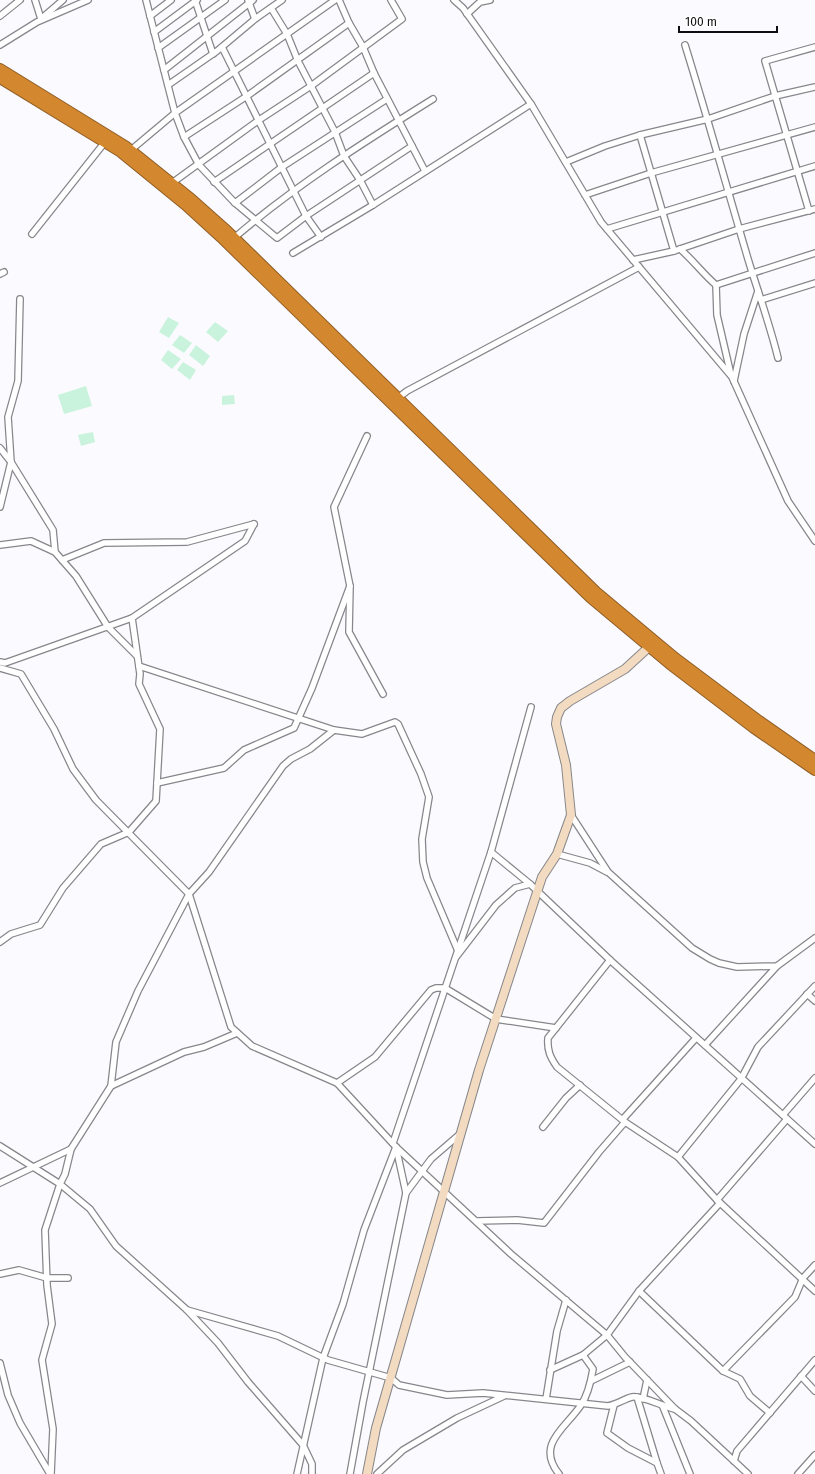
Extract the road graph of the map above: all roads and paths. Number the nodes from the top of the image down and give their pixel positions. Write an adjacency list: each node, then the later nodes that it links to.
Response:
1 (20, 0): 19 (street)
2 (35, 0): 23 (street)
3 (63, 0): 23 (street)
4 (88, 0): 23 (street)
5 (146, 0): 20 (street)
6 (171, 0): 20 (street)
7 (196, 0): 21 (street); 25 (street)
8 (225, 0): 21 (street)
9 (282, 0): 17 (street)
10 (335, 0): 26 (street)
11 (339, 0): 24 (street)
12 (391, 0): 31 (street)
13 (454, 0): 18 (street)
14 (490, 0): 16 (street)
15 (250, 1): 22 (street); 27 (street)
16 (479, 1): 18 (street)
17 (271, 8): 22 (street); 26 (street)
18 (467, 14): 48 (street)
19 (0, 16)
20 (150, 16): 25 (street)
21 (202, 19): 27 (street); 33 (street)
22 (255, 19): 30 (street)
23 (39, 20): 28 (street)
24 (349, 23): 31 (street); 35 (street)
25 (154, 32): 33 (street)
26 (287, 34): 35 (street); 38 (street)
27 (207, 36): 34 (street); 37 (street)
28 (0, 45)
29 (685, 45): 51 (street)
30 (222, 47): 34 (street); 38 (street)
31 (363, 47): 39 (street); 42 (street)
32 (815, 47): 45 (street)
33 (158, 48): 37 (street)
34 (213, 54): 41 (street)
35 (298, 61): 42 (street); 44 (street)
36 (0, 69): 62 (highway)
37 (164, 70): 41 (street)
38 (235, 72): 44 (street); 50 (street)
39 (374, 73): 46 (street); 49 (street)
40 (0, 78): 59 (highway)
41 (168, 85): 50 (street)
42 (311, 86): 49 (street); 52 (street)
43 (815, 87): 45 (street)
44 (247, 96): 52 (street); 58 (street)
45 (775, 96): 51 (street); 57 (street)
46 (387, 99): 53 (street); 55 (street)
47 (433, 99): 53 (street)
48 (531, 104): 65 (street); 69 (street)
49 (323, 108): 55 (street); 60 (street)
50 (175, 112): 58 (street); 62 (street)
51 (708, 119): 56 (street); 63 (street)
52 (259, 120): 60 (street); 66 (street)
53 (398, 121): 61 (street); 64 (street)
54 (815, 127): 57 (street)
55 (335, 132): 64 (street); 68 (street)
56 (640, 135): 65 (street); 71 (street)
57 (786, 135): 63 (street); 70 (street)
58 (184, 137): 66 (street)
59 (105, 142): 87 (street); 116 (highway)
60 (270, 144): 68 (street); 73 (street)
61 (412, 146): 69 (street); 72 (street)
62 (131, 150): 74 (highway)
63 (718, 154): 71 (street); 76 (street)
64 (344, 156): 72 (street); 75 (street)
65 (566, 162): 77 (street)
66 (199, 165): 73 (street); 74 (street)
67 (815, 166): 70 (street)
68 (282, 167): 75 (street); 78 (street)
69 (425, 171): 79 (street)
70 (797, 171): 76 (street); 82 (street)
71 (651, 173): 77 (street); 81 (street)
72 (360, 180): 79 (street); 83 (street)
73 (214, 182): 78 (street)
74 (172, 183): 89 (highway)
75 (294, 190): 83 (street); 84 (street)
76 (728, 191): 81 (street); 86 (street)
77 (585, 195): 85 (street)
78 (235, 203): 84 (street)
79 (373, 205): 88 (street)
80 (815, 209): 82 (street)
81 (662, 211): 85 (street); 91 (street)
82 (809, 211): 86 (street)
83 (306, 216): 84 (street); 88 (street)
84 (255, 220): 89 (street)
85 (607, 229): 94 (street)
86 (739, 229): 90 (street); 96 (street)
87 (32, 234)
88 (322, 237): 93 (street)
89 (234, 238): 104 (highway)
90 (680, 249): 91 (street); 98 (street)
91 (674, 251): 94 (street)
92 (815, 252): 96 (street)
93 (293, 253)
94 (633, 260): 95 (street)
95 (639, 267): 103 (street); 104 (street)
96 (753, 274): 98 (street); 99 (street)
97 (815, 284): 101 (street)
98 (716, 285): 103 (street)
99 (758, 291): 101 (street); 103 (street)
100 (20, 299): 107 (street)
101 (761, 300): 102 (street)
102 (778, 358)
103 (733, 379): 109 (street)
104 (398, 398): 125 (highway)
105 (366, 436): 113 (street)
106 (0, 448): 107 (street)
107 (12, 462): 108 (street); 111 (street)
108 (0, 507)
109 (815, 541)
110 (0, 545): 111 (street)
111 (54, 552): 112 (street)
112 (62, 560): 114 (street); 115 (street)
113 (350, 586): 121 (street); 123 (street)
114 (132, 618): 115 (street); 117 (street)
115 (108, 627): 117 (street); 118 (street)
116 (649, 647): 126 (highway); 128 (street)
117 (137, 656): 119 (street)
118 (0, 662)
119 (139, 666): 123 (street); 127 (street)
120 (0, 668): 129 (street)
121 (383, 694)
122 (530, 707): 130 (street)
123 (298, 718): 124 (street); 127 (street)
124 (334, 730): 135 (street); 138 (street)
125 (815, 760)
126 (815, 770)
127 (157, 783): 129 (street)
128 (571, 815): 131 (street); 132 (street)
129 (129, 832): 135 (street); 137 (street)
130 (491, 852): 133 (street); 138 (street)
131 (557, 854): 132 (street); 134 (street)
132 (608, 872): 140 (street)
133 (530, 884): 134 (street); 138 (street)
134 (537, 892): 139 (street); 145 (street)
135 (188, 894): 147 (street); 154 (street)
136 (815, 938): 140 (street)
137 (0, 942)
138 (457, 954): 142 (street)
139 (610, 960): 146 (street); 148 (street)
140 (777, 966): 149 (street)
141 (815, 986): 143 (street)
142 (445, 988): 145 (street); 152 (street); 160 (street)
143 (807, 994): 144 (street); 151 (street)
144 (815, 1001)
145 (496, 1019): 146 (street); 158 (street)
146 (556, 1028): 153 (street)
147 (237, 1033): 152 (street); 154 (street)
148 (696, 1038): 149 (street); 156 (street)
149 (705, 1045): 151 (street)
150 (815, 1078): 155 (street)
151 (741, 1079): 155 (street); 163 (street)
152 (337, 1083): 160 (street)
153 (580, 1085): 156 (street); 157 (street)
154 (111, 1086): 162 (street)
155 (785, 1117): 159 (street); 170 (street)
156 (624, 1121): 163 (street); 171 (street)
157 (543, 1127)
158 (462, 1133): 165 (street); 168 (street)
159 (815, 1144)
160 (394, 1145): 165 (street); 169 (street); 183 (street)
161 (0, 1146): 164 (street)
162 (71, 1149): 164 (street); 167 (street)
163 (678, 1157): 170 (street)
164 (33, 1167): 166 (street); 167 (street)
165 (423, 1171): 168 (street); 169 (street)
166 (0, 1183)
167 (60, 1184): 174 (street); 180 (street)
168 (445, 1192): 171 (street); 191 (street)
169 (406, 1193): 189 (street)
170 (718, 1201): 176 (street); 177 (street)
171 (477, 1221): 179 (street)
172 (815, 1265): 176 (street)
173 (0, 1274): 174 (street)
174 (47, 1278): 175 (street); 210 (street)
175 (68, 1278)
176 (803, 1278): 178 (street); 188 (street)
177 (639, 1291): 181 (street); 188 (street)
178 (815, 1291)
179 (566, 1300): 181 (street); 187 (street)
180 (187, 1310): 183 (street); 204 (street)
181 (607, 1335): 182 (street); 185 (street)
182 (583, 1355): 187 (street); 193 (street)
183 (323, 1358): 189 (street); 204 (street)
184 (815, 1360): 190 (street)
185 (630, 1362): 192 (street); 193 (street)
186 (0, 1363): 210 (street)
187 (550, 1370): 197 (street)
188 (723, 1371): 203 (street)
189 (370, 1372): 191 (street); 213 (street)
190 (801, 1376): 194 (street); 203 (street)
191 (391, 1378): 195 (street); 214 (street)
192 (647, 1380): 198 (street); 202 (street)
193 (591, 1381): 199 (street)
194 (815, 1391)
195 (505, 1395): 197 (street); 215 (street)
196 (637, 1396): 198 (street); 200 (street); 209 (street)
197 (546, 1399): 199 (street)
198 (644, 1399): 201 (street)
199 (582, 1404): 200 (street); 216 (street)
200 (614, 1405): 209 (street)
201 (663, 1407): 202 (street); 218 (street)
202 (675, 1409): 206 (street)
203 (770, 1413): 205 (street)
204 (303, 1445): 211 (street); 212 (street)
205 (737, 1451): 206 (street); 208 (street)
206 (727, 1455): 208 (street)
207 (815, 1455): 220 (street)
208 (734, 1461): 219 (street)
209 (657, 1463): 217 (street)
210 (50, 1474)
211 (297, 1474)
212 (312, 1474)
213 (350, 1474)
214 (368, 1474)
215 (377, 1474)
216 (559, 1474)
217 (661, 1474)
218 (690, 1474)
219 (748, 1474)
220 (798, 1474)

